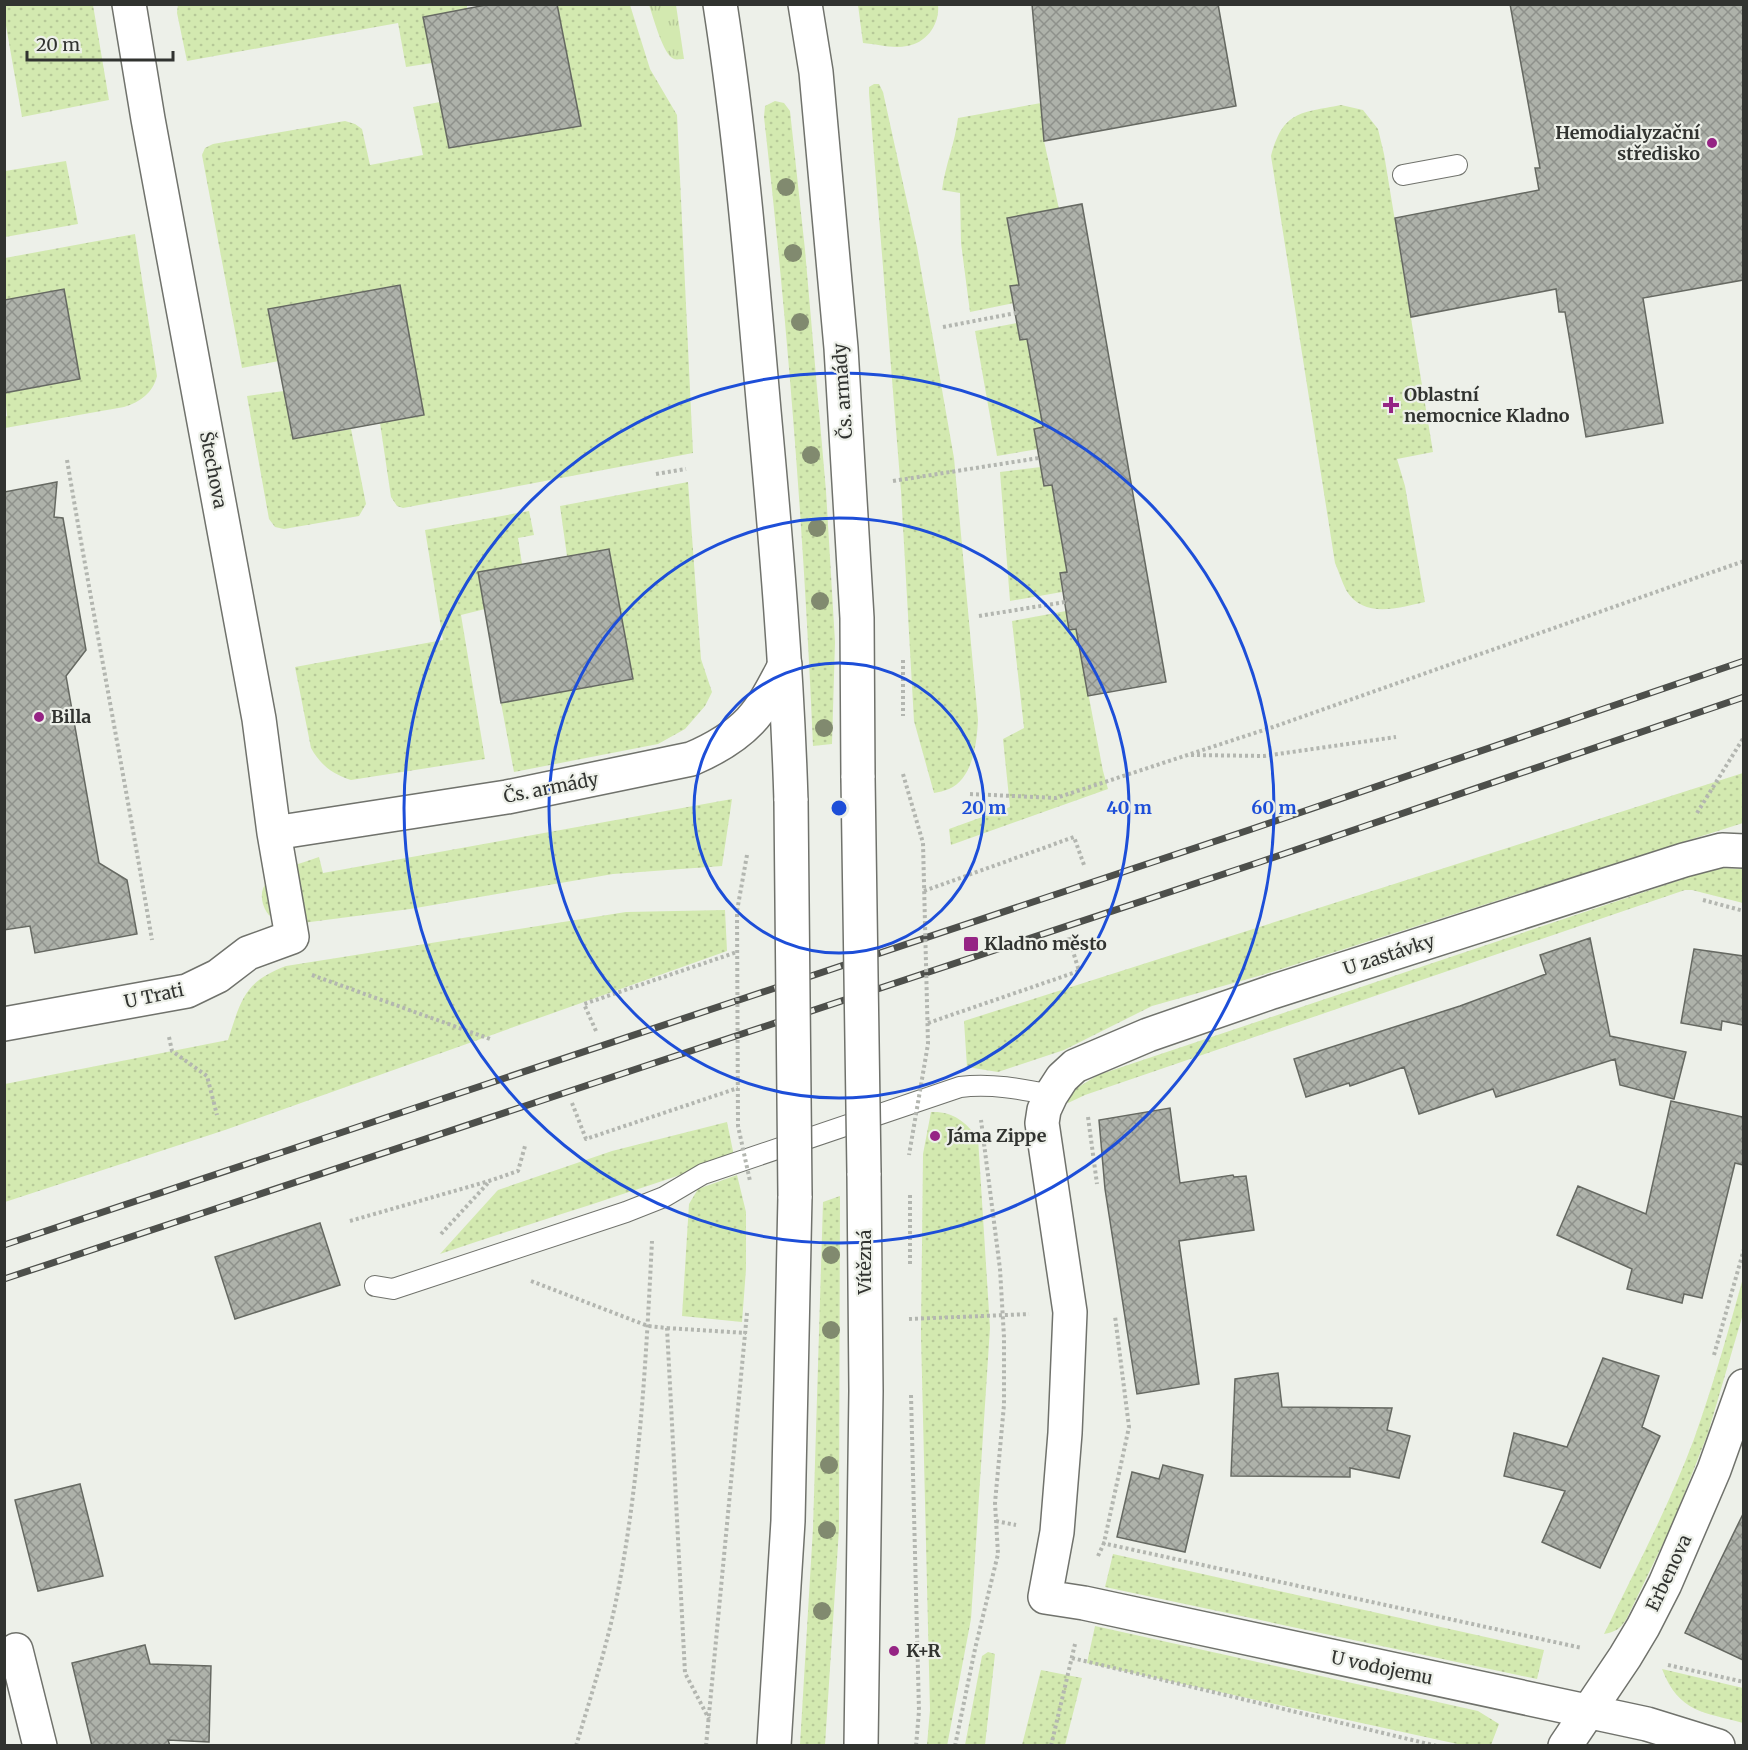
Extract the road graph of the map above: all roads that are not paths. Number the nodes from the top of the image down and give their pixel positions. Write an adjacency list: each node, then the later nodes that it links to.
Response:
1 (129, 4): 8 (street, Štechova)
2 (720, 4): 6 (street)
3 (805, 4): 7 (street, Čs. armády)
4 (1457, 165): 5 (lane)
5 (1403, 175)
6 (785, 665): 8 (street, Čs. armády); 18 (street, bridge)
7 (858, 778): 19 (street, Vítězná, bridge)
8 (274, 833): 10 (street, Štechova)
9 (1743, 851): 12 (street, U zastávky)
10 (292, 937): 11 (street, U Trati)
11 (4, 1024)
12 (1052, 1095): 13 (lane); 16 (street, U vodojemu)
13 (375, 1286)
14 (1743, 1386): 16 (street, Erbenova)
15 (16, 1650): 17 (street)
16 (1587, 1712): 20 (street, Erbenova); 21 (street, U vodojemu)
17 (40, 1746)
18 (774, 1746)
19 (861, 1746)
20 (1565, 1746)
21 (1718, 1746)

